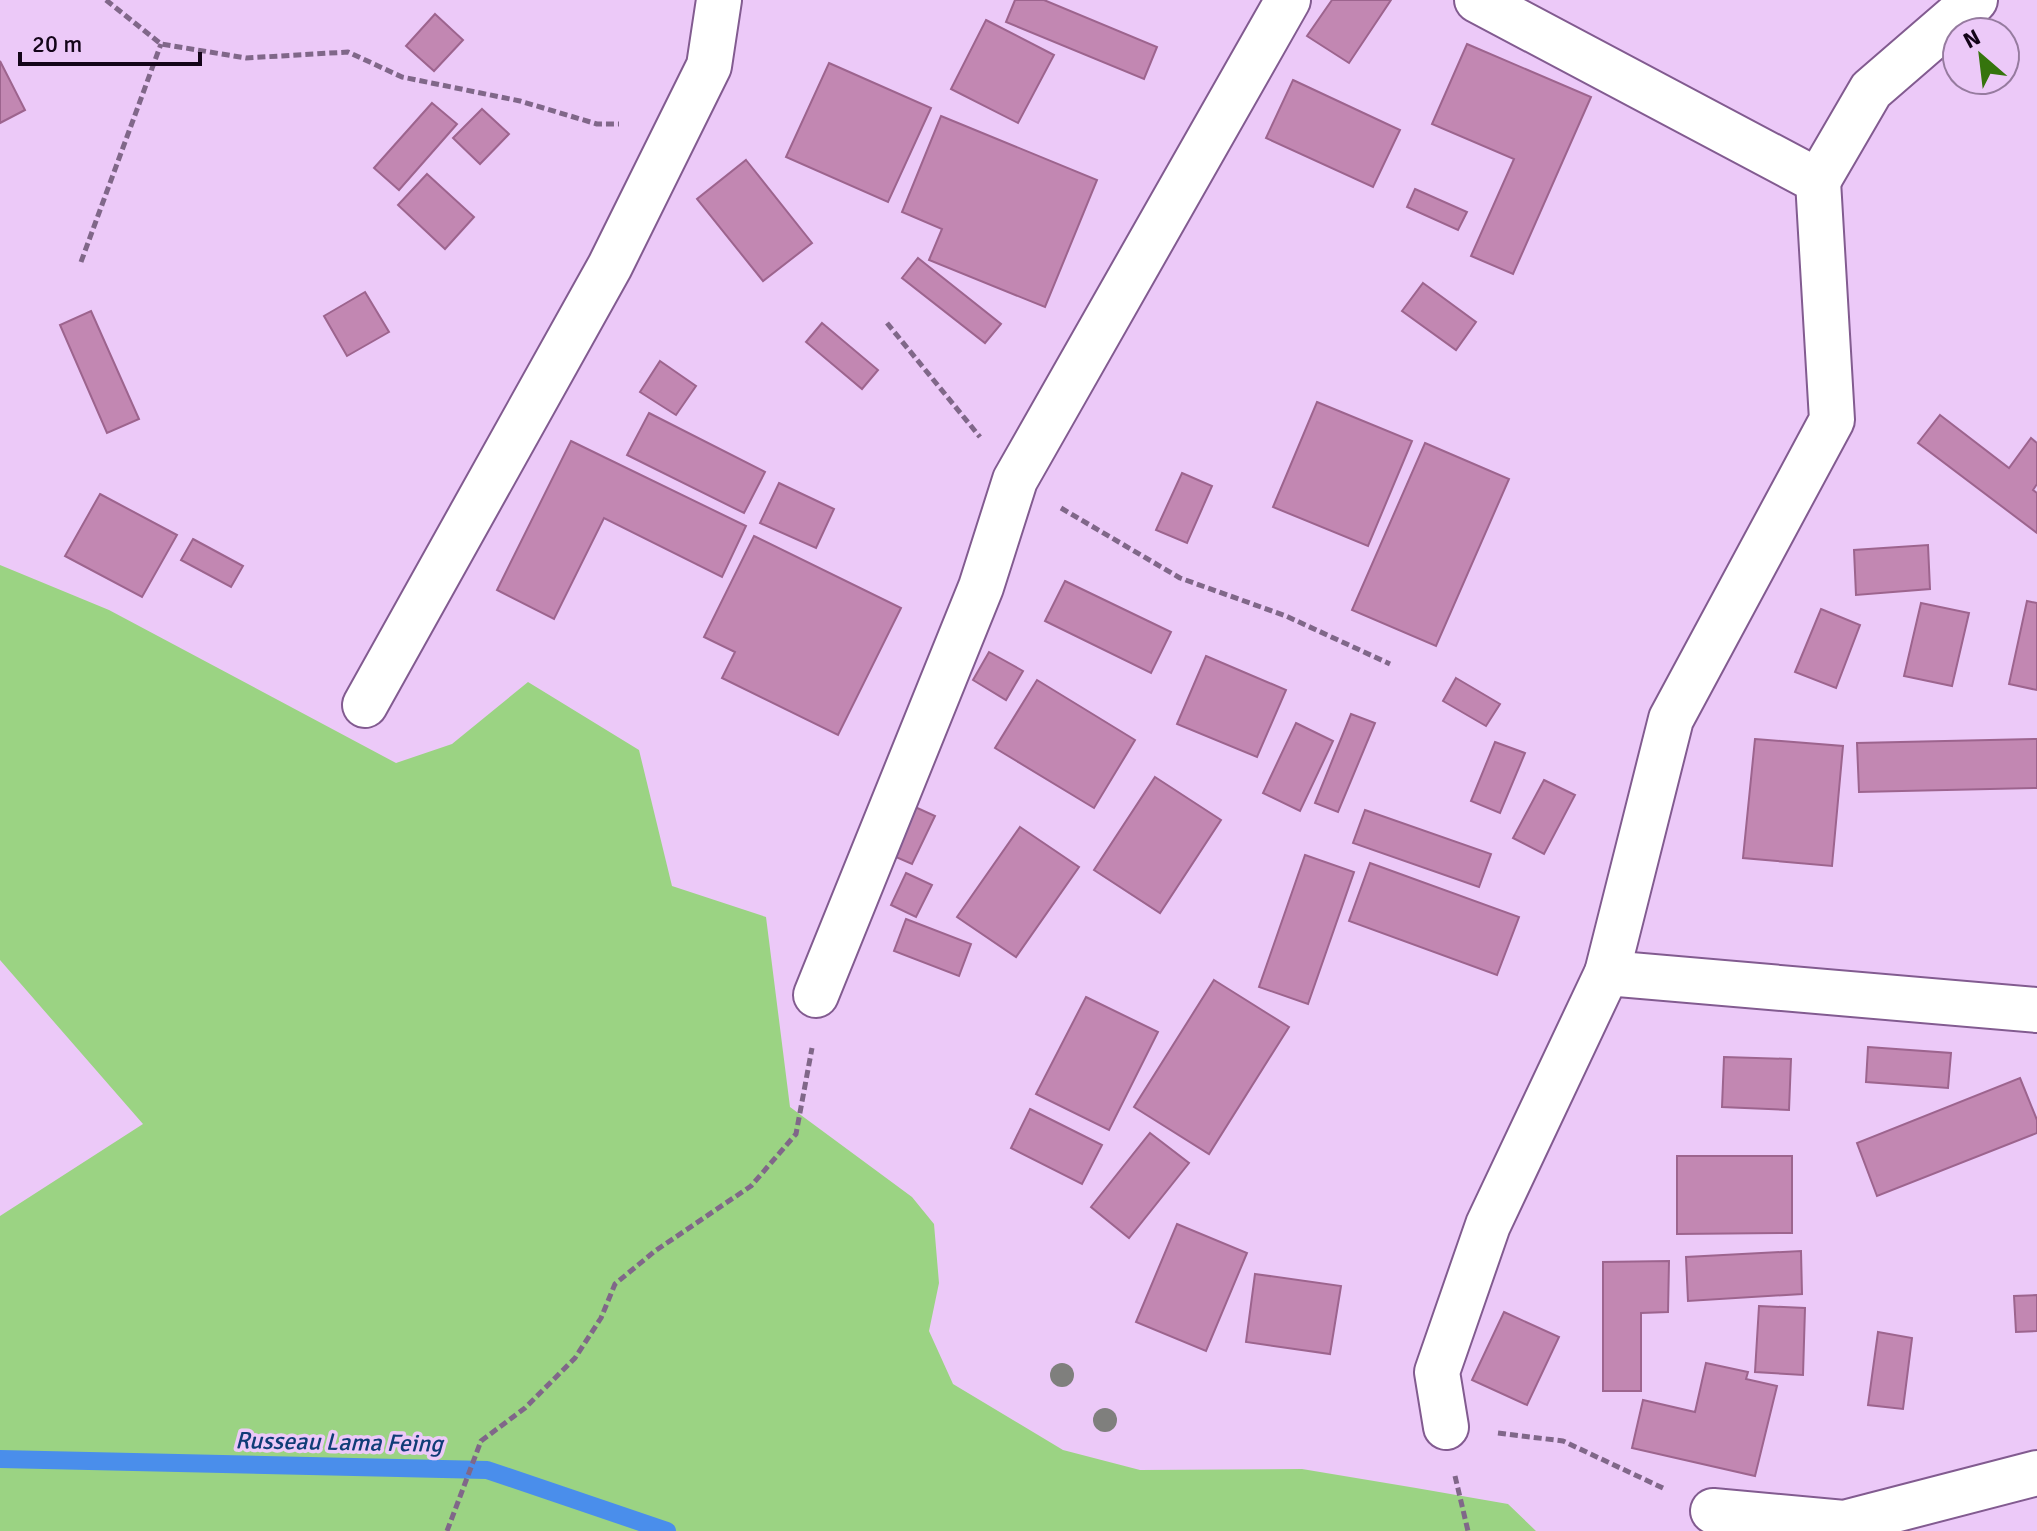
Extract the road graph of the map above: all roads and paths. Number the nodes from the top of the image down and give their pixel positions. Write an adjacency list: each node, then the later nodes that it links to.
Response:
1 (106, 0): 6 (path)
2 (719, 0): 7 (street)
3 (1288, 0): 11 (street)
4 (1477, 0): 8 (street)
5 (1975, 0): 8 (street)
6 (161, 44): 7 (path); 9 (path)
7 (680, 123): 13 (street)
8 (1818, 181): 14 (street)
9 (81, 262)
10 (887, 323): 11 (path)
11 (1015, 480): 12 (path); 15 (street)
12 (1390, 664)
13 (365, 705)
14 (1607, 973): 16 (street); 17 (street)
15 (816, 995): 20 (path)
16 (2037, 1010)
17 (1446, 1427): 19 (path)
18 (2037, 1473): 19 (street)
19 (1713, 1511)
20 (447, 1531)

